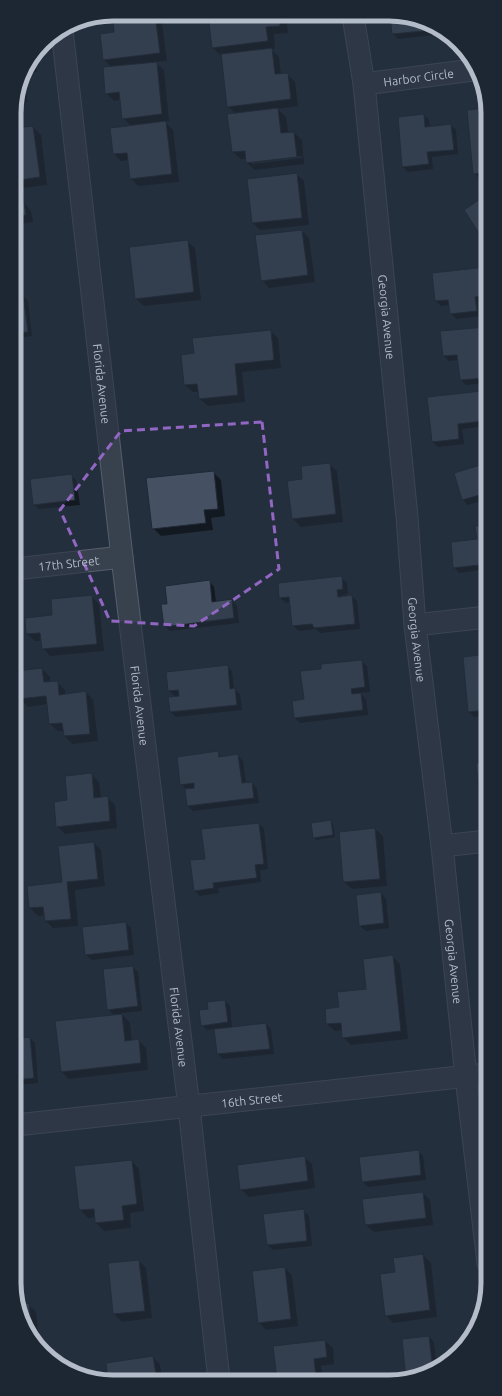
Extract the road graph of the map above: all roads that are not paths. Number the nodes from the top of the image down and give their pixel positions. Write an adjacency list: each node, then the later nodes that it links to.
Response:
1 (354, 21): 4 (street, Georgia Avenue)
2 (63, 36): 5 (street, Florida Avenue)
3 (471, 70): 4 (street, Harbor Circle)
4 (364, 84): 8 (street, Georgia Avenue)
5 (122, 557): 6 (street, 17th Street); 13 (street, Florida Avenue)
6 (21, 568)
7 (481, 618): 8 (street)
8 (415, 625): 10 (street, Georgia Avenue)
9 (481, 842): 10 (street)
10 (442, 846): 12 (street, Georgia Avenue)
11 (481, 1075): 12 (street, 16th Street)
12 (466, 1077): 13 (street, 16th Street); 15 (street, Georgia Avenue)
13 (189, 1107): 14 (street, 16th Street); 16 (street, Florida Avenue)
14 (21, 1124)
15 (481, 1204)
16 (219, 1375)

